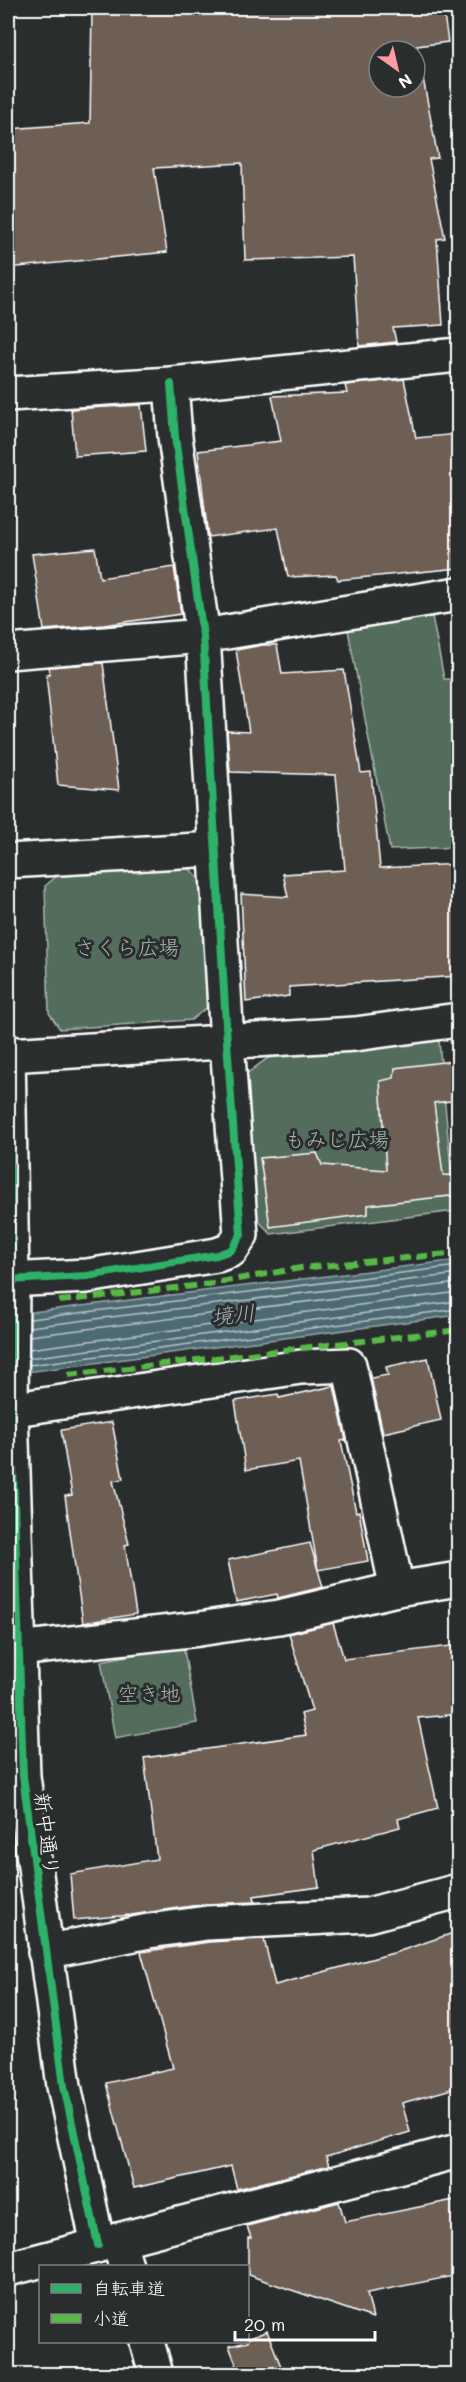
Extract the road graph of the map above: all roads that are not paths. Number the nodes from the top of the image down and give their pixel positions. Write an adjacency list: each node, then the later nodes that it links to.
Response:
1 (459, 355): 2 (street)
2 (171, 384): 3 (street); 5 (street)
3 (8, 394)
4 (459, 594): 5 (street)
5 (203, 636): 6 (street); 7 (street)
6 (8, 652)
7 (215, 849): 8 (street); 10 (street)
8 (8, 861)
9 (459, 1020): 10 (street)
10 (226, 1042): 12 (street); 13 (street)
11 (8, 1051): 12 (street)
12 (8, 1056): 13 (street)
13 (10, 1288): 14 (street, 新中通り)
14 (10, 1403): 16 (street); 17 (street, 新中通り)
15 (459, 1579): 16 (street)
16 (397, 1589): 17 (street)
17 (13, 1649): 19 (street, 新中通り)
18 (459, 1891): 19 (street)
19 (45, 1952): 21 (street, 新中通り)
20 (459, 2151): 21 (street)
21 (114, 2250): 22 (street)
22 (8, 2270)
23 (147, 2343): 24 (street)
24 (156, 2374)

